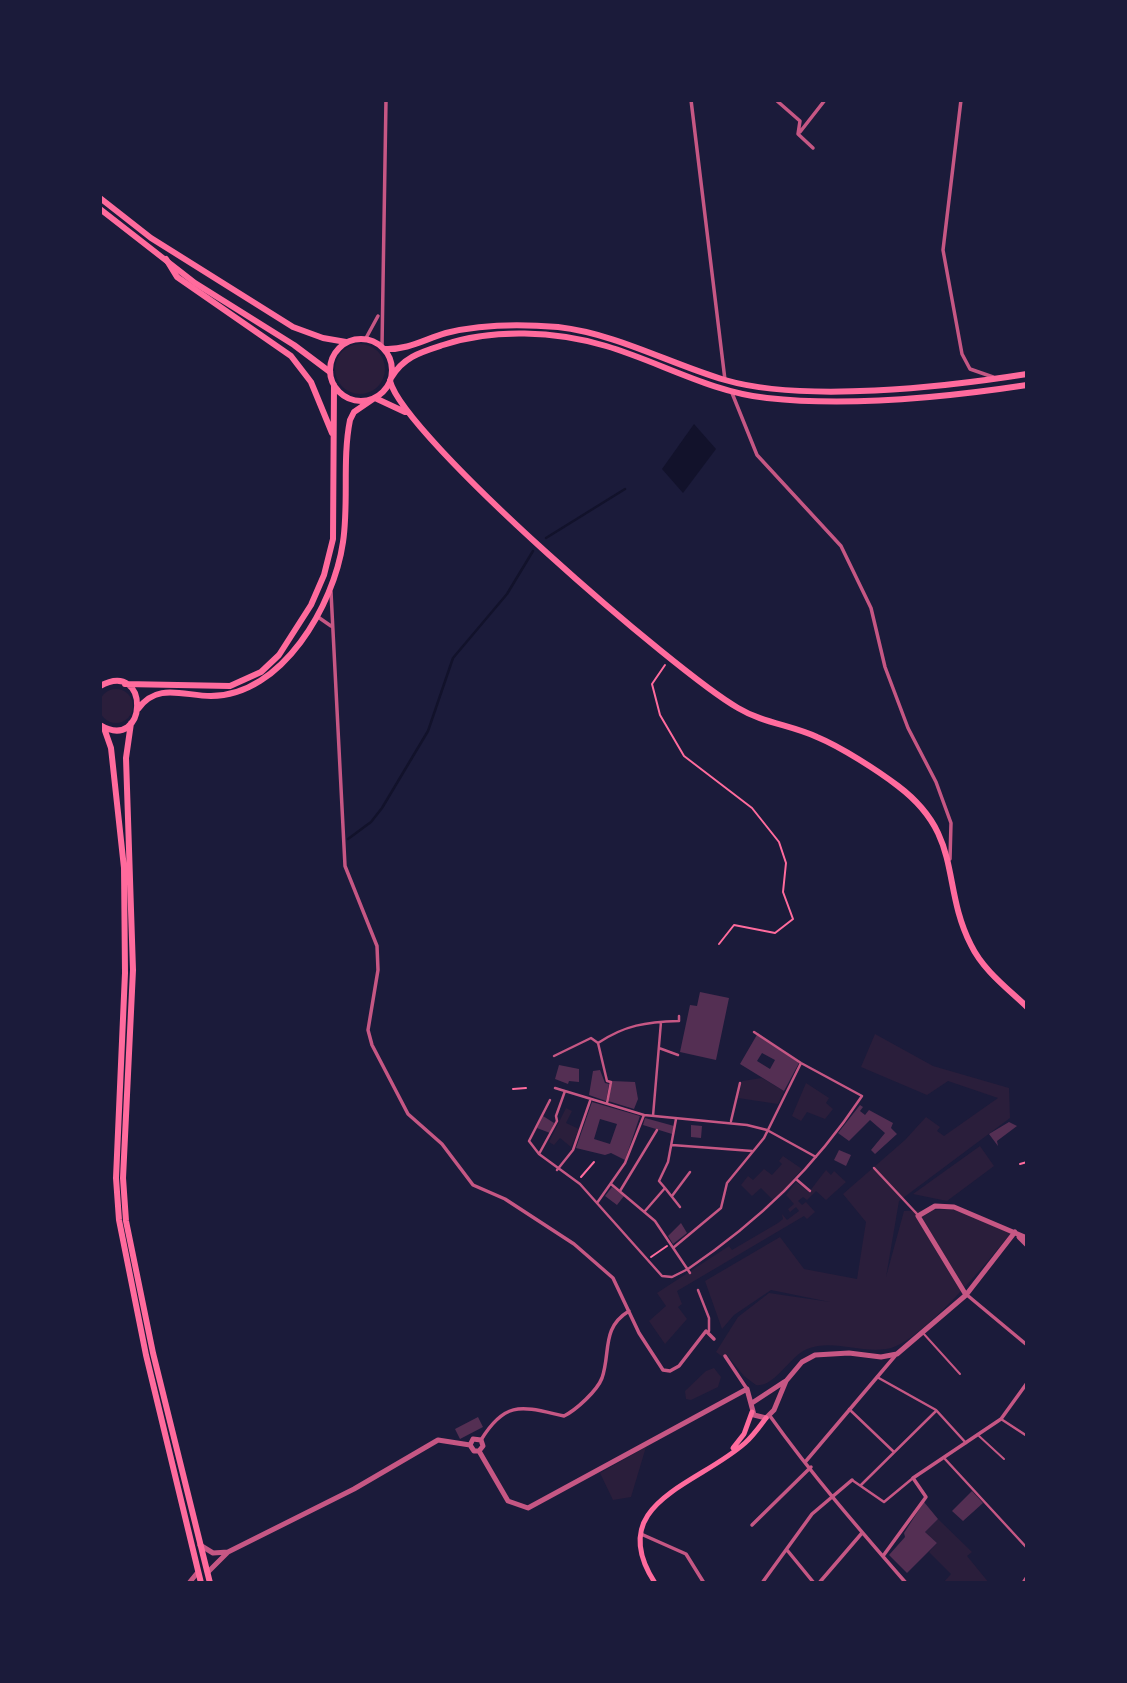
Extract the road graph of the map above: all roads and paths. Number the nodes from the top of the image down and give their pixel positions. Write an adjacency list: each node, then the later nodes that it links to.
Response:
1 (386, 100): 11 (street)
2 (691, 100): 19 (street)
3 (776, 100): 6 (street)
4 (825, 100): 6 (street)
5 (961, 100): 18 (street)
6 (798, 134): 7 (street)
7 (813, 149)
8 (100, 198): 13 (main road)
9 (100, 209): 10 (main road)
10 (166, 259): 15 (main road); 25 (main road)
11 (380, 310): 12 (street); 14 (street)
12 (366, 338): 13 (main road); 14 (main road)
13 (346, 342): 15 (main road)
14 (383, 347): 17 (main road); 19 (main road)
15 (330, 372): 20 (main road)
16 (1027, 374): 18 (main road)
17 (391, 379): 22 (main road); 23 (main road); 24 (main road)
18 (998, 379): 19 (main road)
19 (724, 380)
20 (334, 384): 23 (main road); 25 (main road)
21 (1027, 385): 22 (main road)
22 (732, 391): 35 (street)
23 (374, 398): 24 (main road); 26 (main road)
24 (407, 413): 29 (main road)
25 (334, 438): 30 (main road)
26 (330, 586): 27 (main road); 28 (street)
27 (313, 620): 28 (street); 32 (main road)
28 (333, 627): 90 (street)
29 (671, 657): 35 (main road); 36 (path)
30 (125, 684): 31 (main road); 32 (main road)
31 (100, 686)
32 (138, 709): 33 (main road)
33 (131, 723): 34 (main road); 129 (main road)
34 (102, 727): 134 (main road)
35 (950, 859): 37 (main road)
36 (719, 944)
37 (1027, 1007)
38 (679, 1016): 39 (street)
39 (661, 1021): 41 (street); 42 (street)
40 (754, 1032): 45 (street)
41 (598, 1043): 44 (street); 53 (street)
42 (659, 1048): 43 (street); 55 (street)
43 (678, 1055)
44 (554, 1056)
45 (801, 1063): 59 (street); 63 (street)
46 (740, 1083): 57 (street)
47 (527, 1088): 49 (path)
48 (555, 1088): 50 (street)
49 (513, 1089)
50 (565, 1091): 52 (street); 62 (street)
51 (550, 1100): 62 (street)
52 (591, 1100): 53 (street); 68 (street)
53 (607, 1103): 54 (street)
54 (644, 1115): 55 (street); 72 (street)
55 (653, 1116): 56 (street)
56 (676, 1119): 57 (street); 60 (street)
57 (730, 1122): 59 (street)
58 (657, 1130): 74 (street)
59 (767, 1130): 61 (street); 63 (street)
60 (672, 1145): 61 (street); 73 (street)
61 (753, 1151): 85 (street)
62 (539, 1154): 68 (street)
63 (816, 1157): 71 (street)
64 (594, 1162): 70 (path)
65 (1027, 1162): 66 (path)
66 (1020, 1164)
67 (874, 1168): 80 (street)
68 (557, 1170): 77 (street)
69 (690, 1172): 76 (street)
70 (581, 1177)
71 (796, 1179): 75 (street); 87 (street)
72 (611, 1184): 74 (street); 77 (street)
73 (665, 1188): 76 (street); 79 (street)
74 (620, 1191): 79 (street)
75 (810, 1191)
76 (672, 1196): 78 (street)
77 (597, 1203): 86 (street)
78 (680, 1207)
79 (645, 1211): 83 (street)
80 (918, 1216): 81 (street); 89 (street)
81 (1015, 1232): 82 (street); 84 (street); 89 (street)
82 (1027, 1238)
83 (670, 1244): 85 (street); 86 (path)
84 (1027, 1245)
85 (673, 1248): 87 (street)
86 (647, 1260): 87 (street)
87 (688, 1271)
88 (698, 1290): 91 (street)
89 (967, 1295): 92 (street); 94 (street)
90 (629, 1311): 91 (street); 112 (street)
91 (709, 1331): 93 (street)
92 (922, 1332): 95 (street); 97 (lane)
93 (714, 1339)
94 (1027, 1345)
95 (897, 1354): 98 (street); 99 (street)
96 (725, 1356): 101 (street)
97 (960, 1374)
98 (877, 1377): 105 (street); 106 (street)
99 (786, 1381): 102 (street); 104 (street)
100 (1027, 1384): 109 (street)
101 (747, 1389): 102 (street); 103 (street); 115 (street)
102 (759, 1396): 103 (street); 104 (street)
103 (752, 1403): 107 (street)
104 (774, 1404): 108 (street)
105 (849, 1409): 116 (street); 120 (street)
106 (936, 1410): 113 (street); 116 (street)
107 (752, 1412): 108 (street); 117 (main road)
108 (768, 1417): 117 (main road); 120 (street)
109 (1001, 1419): 110 (street); 111 (street)
110 (978, 1435): 113 (street); 119 (lane)
111 (1027, 1436)
112 (481, 1440): 114 (street); 115 (street)
113 (966, 1444): 118 (street)
114 (470, 1446): 115 (street); 132 (street)
115 (479, 1451)
116 (894, 1452): 124 (street)
117 (729, 1453): 127 (main road)
118 (945, 1459): 122 (street); 130 (street)
119 (1004, 1459)
120 (806, 1461): 121 (street)
121 (811, 1467): 125 (street); 126 (street)
122 (913, 1478): 124 (street); 133 (street)
123 (852, 1480): 124 (street); 125 (street)
124 (861, 1485)
125 (830, 1497): 128 (street); 131 (street)
126 (752, 1525)
127 (640, 1532): 140 (main road); 141 (street)
128 (862, 1533): 133 (street); 144 (street)
129 (200, 1545): 132 (street); 135 (main road)
130 (1027, 1548)
131 (787, 1550): 142 (street); 143 (street)
132 (228, 1552): 135 (street)
133 (883, 1556): 145 (street)
134 (198, 1572): 137 (street); 138 (main road)
135 (208, 1572): 139 (main road)
136 (1027, 1577): 146 (street)
137 (189, 1583)
138 (201, 1583)
139 (210, 1583)
140 (655, 1583)
141 (704, 1583)
142 (762, 1583)
143 (814, 1583)
144 (819, 1583)
145 (906, 1583)
146 (1023, 1583)

